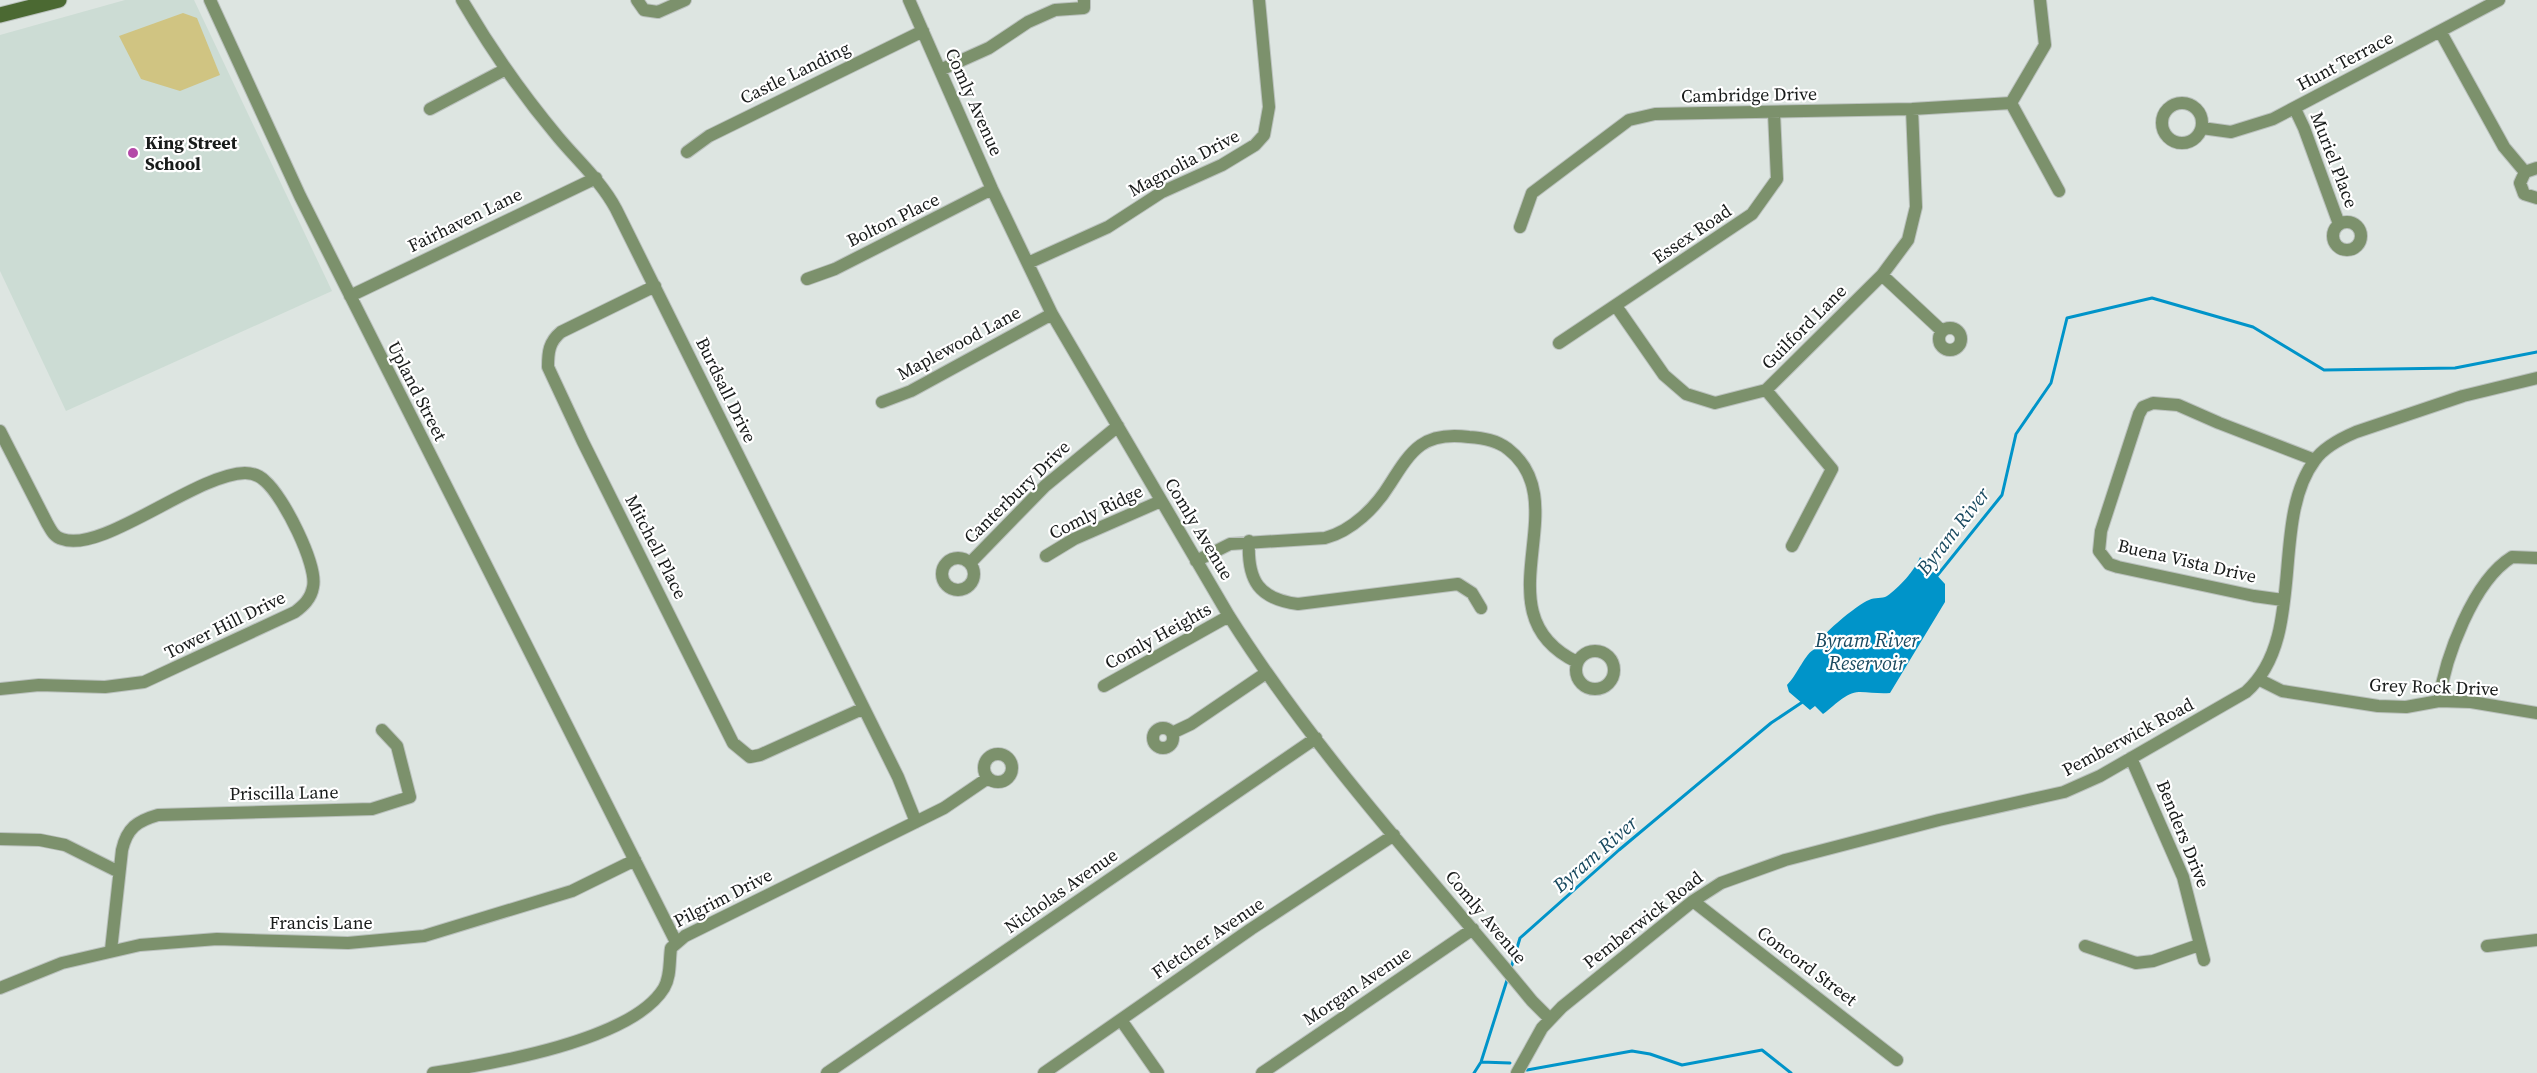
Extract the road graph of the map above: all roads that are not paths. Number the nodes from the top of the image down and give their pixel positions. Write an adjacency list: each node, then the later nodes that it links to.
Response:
1 (59, 0): 12 (main road)
2 (210, 0): 35 (street, Upland Street)
3 (462, 0): 15 (street, Burdsall Drive)
4 (637, 0): 11 (street)
5 (685, 0): 11 (street)
6 (909, 0): 13 (street, Comly Avenue)
7 (1084, 0): 16 (street)
8 (1258, 0): 31 (street, Magnolia Drive)
9 (2040, 0): 17 (street)
10 (2499, 0): 14 (street, Hunt Terrace)
11 (670, 3)
12 (0, 15)
13 (923, 31): 16 (street, Comly Avenue); 23 (street, Castle Landing)
14 (2440, 31): 19 (street, Hunt Terrace); 24 (street)
15 (506, 69): 18 (street); 25 (street, Burdsall Drive)
16 (940, 70): 26 (street, Comly Avenue)
17 (2011, 103): 20 (street, Cambridge Drive); 27 (street)
18 (430, 108)
19 (2295, 108): 22 (street, Hunt Terrace); 29 (street, Muriel Place)
20 (1912, 109): 21 (street, Cambridge Drive); 32 (street, Guilford Lane)
21 (1774, 113): 30 (street, Cambridge Drive); 36 (street, Essex Road)
22 (2202, 128)
23 (687, 152)
24 (2531, 170): 28 (street)
25 (596, 178): 34 (street, Burdsall Drive); 35 (street, Fairhaven Lane)
26 (992, 189): 31 (street, Comly Avenue); 33 (street, Bolton Place)
27 (2059, 190)
28 (2537, 198)
29 (2339, 225)
30 (1520, 228)
31 (1028, 263): 37 (street, Comly Avenue)
32 (1882, 275): 38 (street); 41 (street, Guilford Lane)
33 (807, 279)
34 (655, 286): 62 (street, Burdsall Drive); 62 (street, Mitchell Place)
35 (350, 296): 72 (street, Upland Street)
36 (1616, 306): 39 (street, Essex Road); 41 (street, Guilford Lane)
37 (1052, 314): 42 (street, Maplewood Lane); 43 (street, Comly Avenue)
38 (1942, 331)
39 (1560, 342)
40 (2537, 378): 45 (street)
41 (1766, 390): 48 (street)
42 (882, 402)
43 (1118, 426): 46 (street, Comly Avenue); 52 (street, Canterbury Drive)
44 (1, 437): 60 (street, Tower Hill Drive)
45 (2314, 460): 53 (street); 53 (street, Buena Vista Drive)
46 (1161, 501): 49 (street, Comly Ridge); 51 (street, Comly Avenue)
47 (1249, 541): 51 (street); 54 (street); 56 (street)
48 (1792, 546)
49 (1046, 556)
50 (2537, 558): 61 (street)
51 (1196, 561): 55 (street, Comly Avenue)
52 (970, 563)
53 (2283, 600): 58 (street)
54 (1481, 608)
55 (1229, 616): 57 (street, Comly Avenue); 59 (street, Comly Heights)
56 (1578, 662)
57 (1266, 673): 65 (street); 66 (street, Comly Avenue)
58 (2260, 680): 61 (street, Grey Rock Drive); 67 (street, Pemberwick Road)
59 (1104, 686)
60 (0, 689)
61 (2439, 701): 63 (street, Grey Rock Drive)
62 (862, 709): 69 (street, Burdsall Drive)
63 (2537, 713)
64 (382, 730): 73 (street, Priscilla Lane)
65 (1172, 734)
66 (1316, 738): 70 (street, Comly Avenue); 88 (street, Nicholas Avenue)
67 (2131, 758): 74 (street, Pemberwick Road); 78 (street, Benders Drive)
68 (988, 778): 69 (street, Pilgrim Drive)
69 (916, 822): 77 (street, Pilgrim Drive)
70 (1394, 835): 75 (street, Comly Avenue); 85 (street, Fletcher Avenue)
71 (0, 839): 73 (street)
72 (635, 860): 77 (street, Upland Street); 81 (street, Francis Lane)
73 (119, 872): 81 (street)
74 (1693, 902): 84 (street, Pemberwick Road); 86 (street, Concord Street)
75 (1473, 930): 84 (street, Comly Avenue); 91 (street, Morgan Avenue)
76 (2537, 940): 80 (street)
77 (676, 942): 87 (street, Pilgrim Drive)
78 (2199, 945): 79 (street); 82 (street, Benders Drive)
79 (2085, 946)
80 (2487, 946)
81 (111, 950): 83 (street, Francis Lane)
82 (2204, 960)
83 (0, 988)
84 (1550, 1019): 92 (street, Pemberwick Road)
85 (1120, 1020): 89 (street, Fletcher Avenue); 90 (street)
86 (1897, 1060)
87 (433, 1073)
88 (827, 1073)
89 (1044, 1073)
90 (1158, 1073)
91 (1262, 1073)
92 (1516, 1073)

